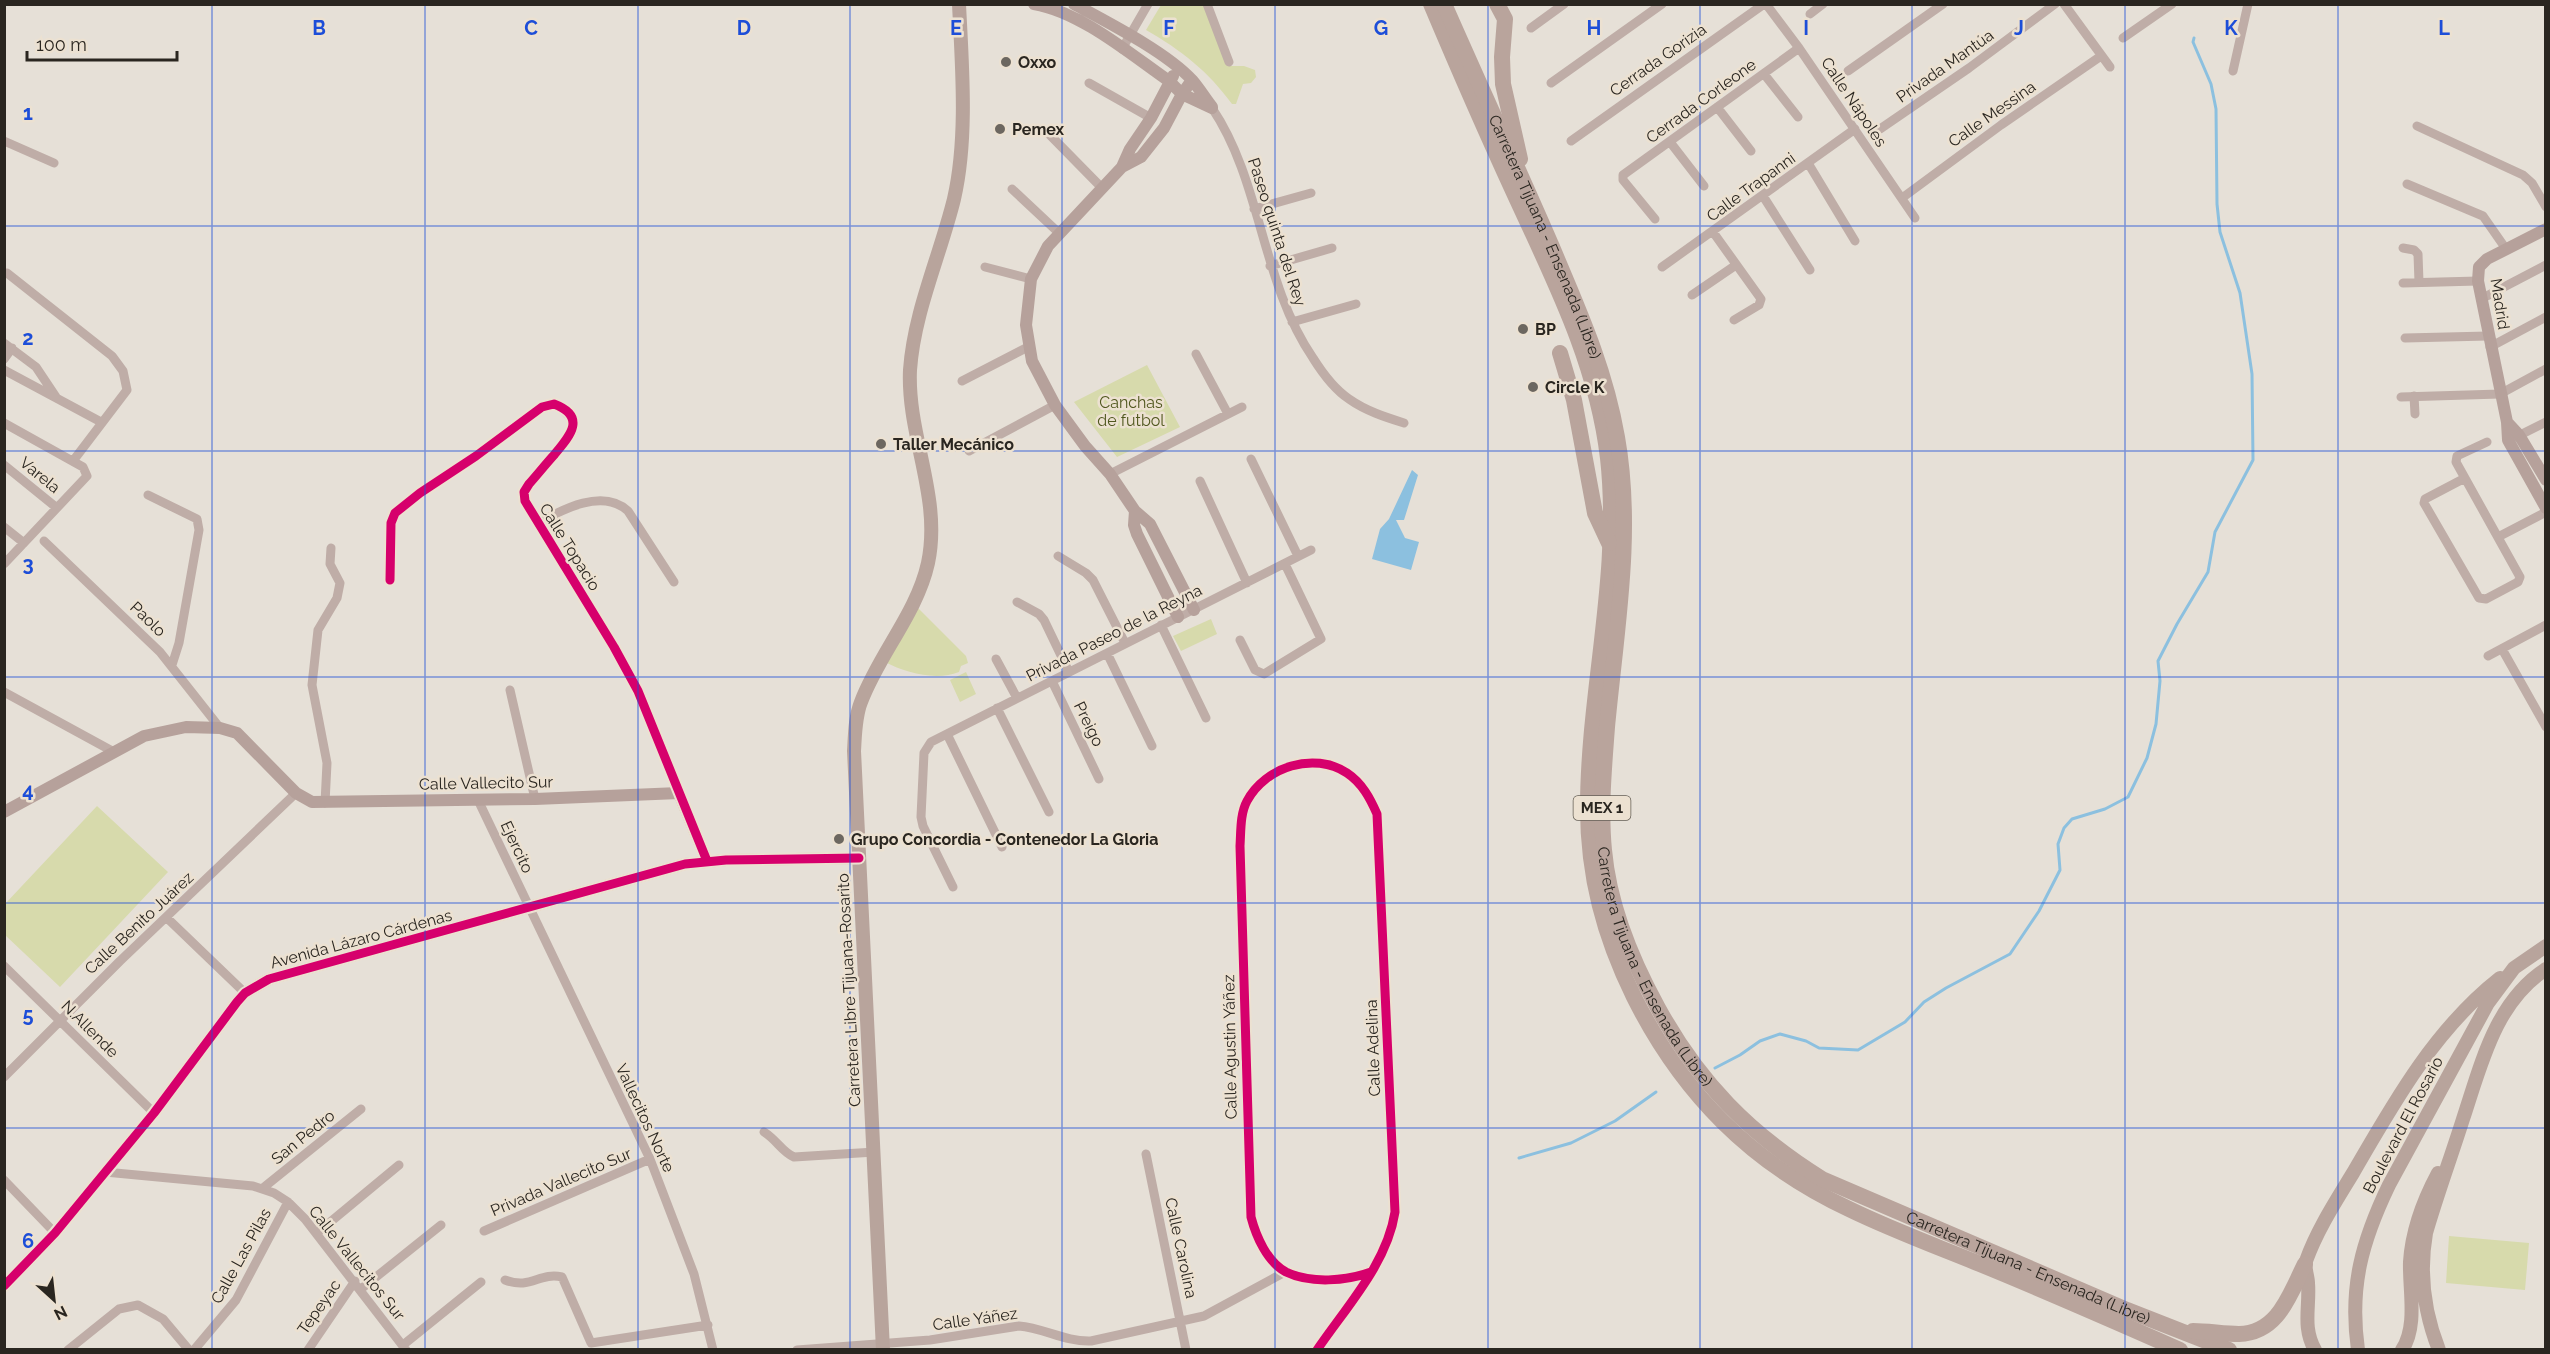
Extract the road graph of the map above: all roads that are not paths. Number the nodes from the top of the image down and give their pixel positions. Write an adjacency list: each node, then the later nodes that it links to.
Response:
1 (959, 4): 173 (main road, Carretera Libre Tijuana-Rosarito)
2 (1034, 4): 17 (street)
3 (1148, 4): 21 (street)
4 (1207, 4): 26 (street)
5 (1431, 4): 129 (highway, Carretera Tijuana - Ensenada (Libre) / MEX 1)
6 (1444, 4): 57 (highway, Carretera Tijuana - Ensenada (Libre) / MEX 1)
7 (1564, 4): 20 (street)
8 (1662, 4): 35 (street)
9 (1765, 4): 23 (street, Calle Nápoles); 46 (street, Cerrada Gorizia)
10 (1823, 4): 19 (street)
11 (1942, 4): 29 (street)
12 (2055, 4): 43 (street, Privada Mantúa)
13 (2064, 4): 25 (street)
14 (2172, 4): 22 (street)
15 (2248, 4): 30 (street)
16 (1075, 5): 21 (street)
17 (1047, 6): 24 (street)
18 (1503, 9): 57 (highway)
19 (1810, 14)
20 (1531, 28)
21 (1130, 36): 24 (street); 28 (street)
22 (2123, 38)
23 (1799, 48): 31 (street, Cerrada Corleone); 42 (street, Calle Nápoles)
24 (1122, 49): 33 (street)
25 (2101, 56): 27 (street); 59 (street, Calle Messina)
26 (1229, 62)
27 (2110, 67)
28 (1180, 69): 32 (street); 33 (street)
29 (1848, 71)
30 (2233, 71)
31 (1764, 74): 37 (street, Cerrada Corleone); 39 (street)
32 (1192, 80): 36 (street); 38 (street)
33 (1169, 81): 36 (street); 40 (street)
34 (1089, 83): 40 (street)
35 (1551, 83)
36 (1182, 94): 38 (street); 51 (street)
37 (1717, 107): 47 (street, Cerrada Corleone); 48 (street)
38 (1212, 108): 61 (street, Paseo quinta del Rey)
39 (1798, 117)
40 (1151, 118): 51 (street)
41 (2417, 126): 60 (street)
42 (1855, 129): 50 (street, Calle Trapanni); 59 (street, Calle Nápoles)
43 (1880, 129)
44 (1047, 132): 54 (street)
45 (4, 141): 49 (street)
46 (1571, 141)
47 (1670, 142): 53 (street); 63 (street, Cerrada Corleone)
48 (1751, 151)
49 (54, 163)
50 (1808, 163): 58 (street, Calle Trapanni); 67 (street)
51 (1122, 167): 54 (street)
52 (2407, 184): 70 (street)
53 (1704, 186)
54 (1102, 188): 66 (street)
55 (1012, 189): 66 (street)
56 (1311, 193): 61 (street)
57 (1530, 195): 210 (highway, Carretera Tijuana - Ensenada (Libre) / MEX 1)
58 (1763, 196): 65 (street, Calle Trapanni); 76 (street)
59 (1902, 198): 62 (street, Calle Nápoles)
60 (2546, 207)
61 (1254, 209): 72 (street, Paseo quinta del Rey)
62 (1915, 218)
63 (1655, 219)
64 (2546, 229): 70 (street, Madrid)
65 (1713, 232): 73 (street); 75 (street, Calle Trapanni)
66 (1059, 233): 78 (street)
67 (1855, 241)
68 (1332, 248): 72 (street)
69 (2403, 248): 80 (street)
70 (2506, 249): 79 (street, Madrid)
71 (2546, 264): 83 (street)
72 (1270, 266): 87 (street, Paseo quinta del Rey)
73 (1736, 266): 82 (street); 86 (street)
74 (985, 267): 78 (street)
75 (1662, 267)
76 (1810, 270)
77 (7, 273): 106 (street)
78 (1031, 279): 91 (street)
79 (2478, 281): 80 (street); 83 (street, Madrid)
80 (2419, 282): 81 (street)
81 (2403, 283)
82 (1692, 295)
83 (2481, 299): 89 (street, Madrid)
84 (1356, 304): 87 (street)
85 (2546, 317): 89 (street)
86 (1734, 320)
87 (1292, 322): 109 (street, Paseo quinta del Rey)
88 (2406, 338): 89 (street)
89 (2489, 341): 98 (street, Madrid)
90 (8, 346): 94 (street); 101 (street)
91 (1028, 347): 97 (street); 102 (street)
92 (1560, 353): 129 (highway)
93 (1196, 354): 104 (street)
94 (4, 359)
95 (2546, 369): 98 (street)
96 (4, 370): 101 (street)
97 (962, 381)
98 (2500, 394): 99 (street); 110 (street, Madrid)
99 (2414, 396): 100 (street); 105 (street)
100 (2401, 397)
101 (57, 398): 106 (street)
102 (1055, 405): 112 (street); 116 (street)
103 (1242, 407): 104 (street)
104 (1228, 414): 116 (street)
105 (2415, 414)
106 (101, 422): 114 (street)
107 (2546, 422): 110 (street)
108 (4, 423): 114 (street)
109 (1404, 423)
110 (2514, 437): 117 (street); 122 (street)
111 (2487, 442): 118 (street)
112 (969, 451)
113 (1251, 459): 133 (street)
114 (73, 461): 121 (street)
115 (4, 465): 121 (street, Varela)
116 (1110, 474): 123 (street)
117 (2545, 477)
118 (2465, 478): 126 (street); 126 (street)
119 (1200, 481): 138 (street)
120 (148, 495): 150 (street)
121 (57, 508): 128 (street)
122 (2546, 510): 126 (street)
123 (1135, 511): 140 (street); 141 (street)
124 (538, 523): 136 (street, Calle Topacio); 137 (street); 166 (street, Calle Topacio)
125 (4, 527): 128 (street)
126 (2498, 537)
127 (44, 540): 150 (street, Paolo)
128 (24, 543): 134 (street)
129 (1611, 547): 221 (highway, Carretera Tijuana - Ensenada (Libre) / MEX 1)
130 (331, 548): 169 (street)
131 (1311, 550): 133 (street, Privada Paseo de la Reyna)
132 (1058, 556): 145 (street)
133 (1298, 556): 135 (street, Privada Paseo de la Reyna)
134 (4, 564)
135 (1285, 564): 138 (street, Privada Paseo de la Reyna); 144 (street)
136 (390, 580)
137 (674, 582)
138 (1247, 583): 140 (street, Privada Paseo de la Reyna)
139 (1017, 602): 151 (street)
140 (1194, 610): 141 (street, Privada Paseo de la Reyna)
141 (1178, 617): 142 (street, Privada Paseo de la Reyna)
142 (1161, 626): 145 (street, Privada Paseo de la Reyna); 157 (street)
143 (2544, 629): 146 (street)
144 (1240, 640)
145 (1125, 643): 147 (street, Privada Paseo de la Reyna)
146 (2502, 649): 148 (street); 158 (street)
147 (1107, 652): 151 (street, Privada Paseo de la Reyna); 161 (street)
148 (2488, 656)
149 (996, 659): 155 (street)
150 (172, 665): 159 (street, Paolo)
151 (1069, 672): 152 (street, Privada Paseo de la Reyna)
152 (1052, 681): 155 (street, Privada Paseo de la Reyna); 164 (street, Preigo)
153 (510, 690): 167 (street)
154 (4, 692): 162 (street)
155 (1017, 698): 156 (street, Privada Paseo de la Reyna)
156 (997, 708): 160 (street, Privada Paseo de la Reyna); 171 (street)
157 (1206, 718)
158 (2546, 727)
159 (220, 728): 162 (street); 165 (street)
160 (947, 734): 172 (street); 175 (street, Privada Paseo de la Reyna)
161 (1152, 746)
162 (114, 752): 170 (street)
163 (1309, 763): 202 (street, Calle Agustin Yáñez); 203 (street, Calle Adelina)
164 (1099, 779)
165 (296, 793): 169 (street, Calle Vallecito Sur); 177 (street, Calle Benito Juárez)
166 (679, 793): 167 (street, Calle Vallecito Sur); 174 (street)
167 (535, 799): 168 (street, Calle Vallecito Sur)
168 (478, 800): 169 (street, Calle Vallecito Sur); 176 (street, Ejercito)
169 (325, 803)
170 (4, 812)
171 (1049, 812)
172 (1002, 847)
173 (859, 858): 174 (street, Avenida Lázaro Cárdenas); 189 (main road, Carretera Libre Tijuana-Rosarito)
174 (707, 861): 176 (street, Avenida Lázaro Cárdenas)
175 (953, 887)
176 (529, 907): 182 (street, Avenida Lázaro Cárdenas); 191 (street, Vallecitos Norte)
177 (167, 918): 182 (street); 183 (street, Calle Benito Juárez)
178 (2546, 946): 180 (main road, Boulevard El Rosario)
179 (4, 966): 183 (street, N.Allende)
180 (2514, 968): 201 (main road); 224 (main road, Boulevard El Rosario)
181 (2546, 969): 188 (main road)
182 (244, 993): 186 (street, Avenida Lázaro Cárdenas)
183 (60, 1020): 184 (street, Calle Benito Juárez); 186 (street, N.Allende)
184 (4, 1077)
185 (362, 1108): 195 (street, San Pedro)
186 (154, 1113): 193 (street, Avenida Lázaro Cárdenas)
187 (764, 1132): 189 (street)
188 (2454, 1145): 225 (main road); 226 (main road)
189 (875, 1152): 212 (main road, Carretera Libre Tijuana-Rosarito)
190 (1146, 1154): 208 (street, Calle Carolina)
191 (650, 1160): 198 (street, Privada Vallecito Sur); 209 (street, Vallecitos Norte)
192 (399, 1165): 200 (street)
193 (105, 1172): 195 (street, Calle Vallecitos Sur); 199 (street, Avenida Lázaro Cárdenas)
194 (4, 1180): 199 (street)
195 (263, 1188): 196 (street, Calle Vallecitos Sur)
196 (288, 1202): 200 (street, Calle Vallecitos Sur); 215 (street, Calle Las Pilas)
197 (441, 1225): 206 (street, Tepeyac)
198 (484, 1231)
199 (55, 1233): 207 (street, Avenida Lázaro Cárdenas)
200 (317, 1233): 206 (street, Calle Vallecitos Sur)
201 (2305, 1264): 210 (highway); 223 (main road)
202 (1285, 1272): 203 (street); 208 (street, Calle Yáñez)
203 (1371, 1272): 220 (street, Calle Adelina)
204 (505, 1280): 209 (street)
205 (481, 1282): 211 (street)
206 (358, 1285): 211 (street, Calle Vallecitos Sur); 216 (street, Tepeyac)
207 (4, 1286)
208 (1181, 1323): 212 (street, Calle Yáñez); 219 (street, Calle Carolina)
209 (708, 1325): 217 (street, Vallecitos Norte)
210 (2180, 1331): 222 (highway, Carretera Tijuana - Ensenada (Libre) / MEX 1)
211 (405, 1347)
212 (883, 1347): 218 (street, Calle Yáñez)
213 (68, 1350): 214 (street)
214 (189, 1350)
215 (194, 1350)
216 (308, 1350)
217 (713, 1350)
218 (797, 1350)
219 (1186, 1350)
220 (1317, 1350)
221 (2180, 1350)
222 (2229, 1350)
223 (2315, 1350)
224 (2358, 1350)
225 (2402, 1350)
226 (2439, 1350)

